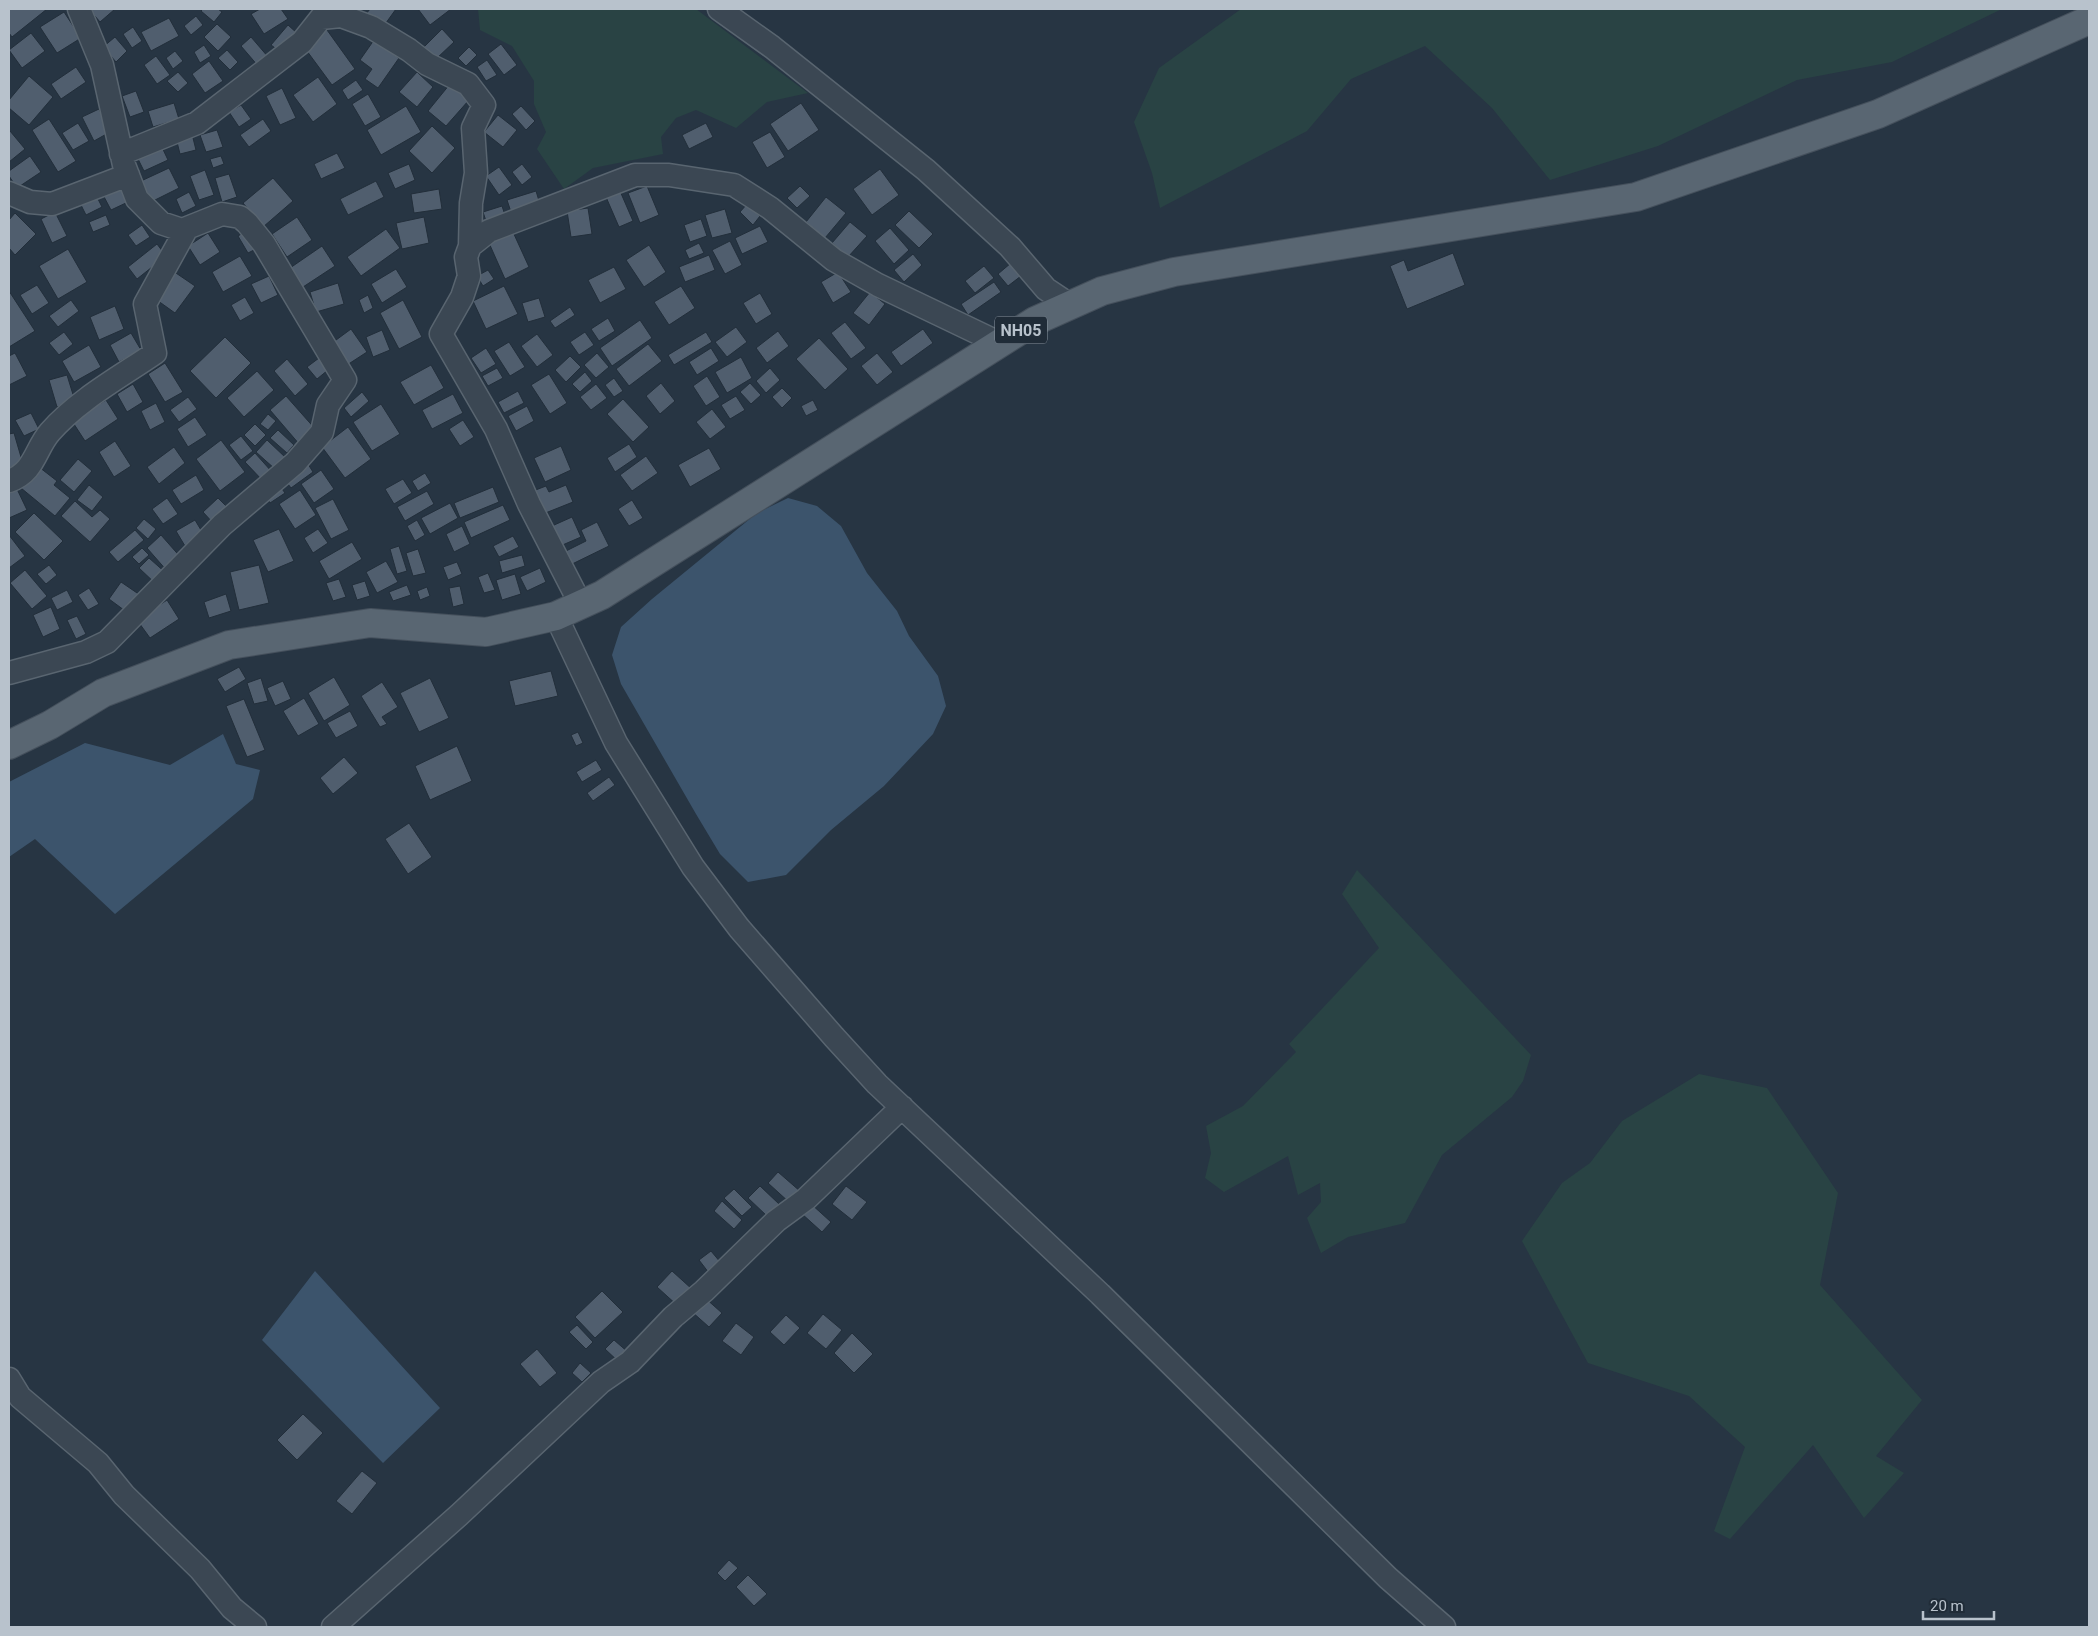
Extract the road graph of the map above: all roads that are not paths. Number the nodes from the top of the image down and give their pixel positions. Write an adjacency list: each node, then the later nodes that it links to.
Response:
1 (79, 9): 4 (street)
2 (718, 9): 8 (street)
3 (2089, 20): 8 (main road, NH05)
4 (125, 165): 5 (street); 6 (street); 7 (street)
5 (9, 193)
6 (187, 228): 10 (street); 12 (street)
7 (470, 246): 9 (street); 11 (street)
8 (1070, 305): 9 (main road, NH05)
9 (999, 343): 11 (main road, NH05)
10 (9, 481)
11 (568, 611): 13 (main road, NH05); 14 (street)
12 (9, 673)
13 (9, 745)
14 (902, 1107): 17 (street); 18 (street)
15 (9, 1379): 16 (street)
16 (255, 1627)
17 (333, 1627)
18 (1444, 1627)

